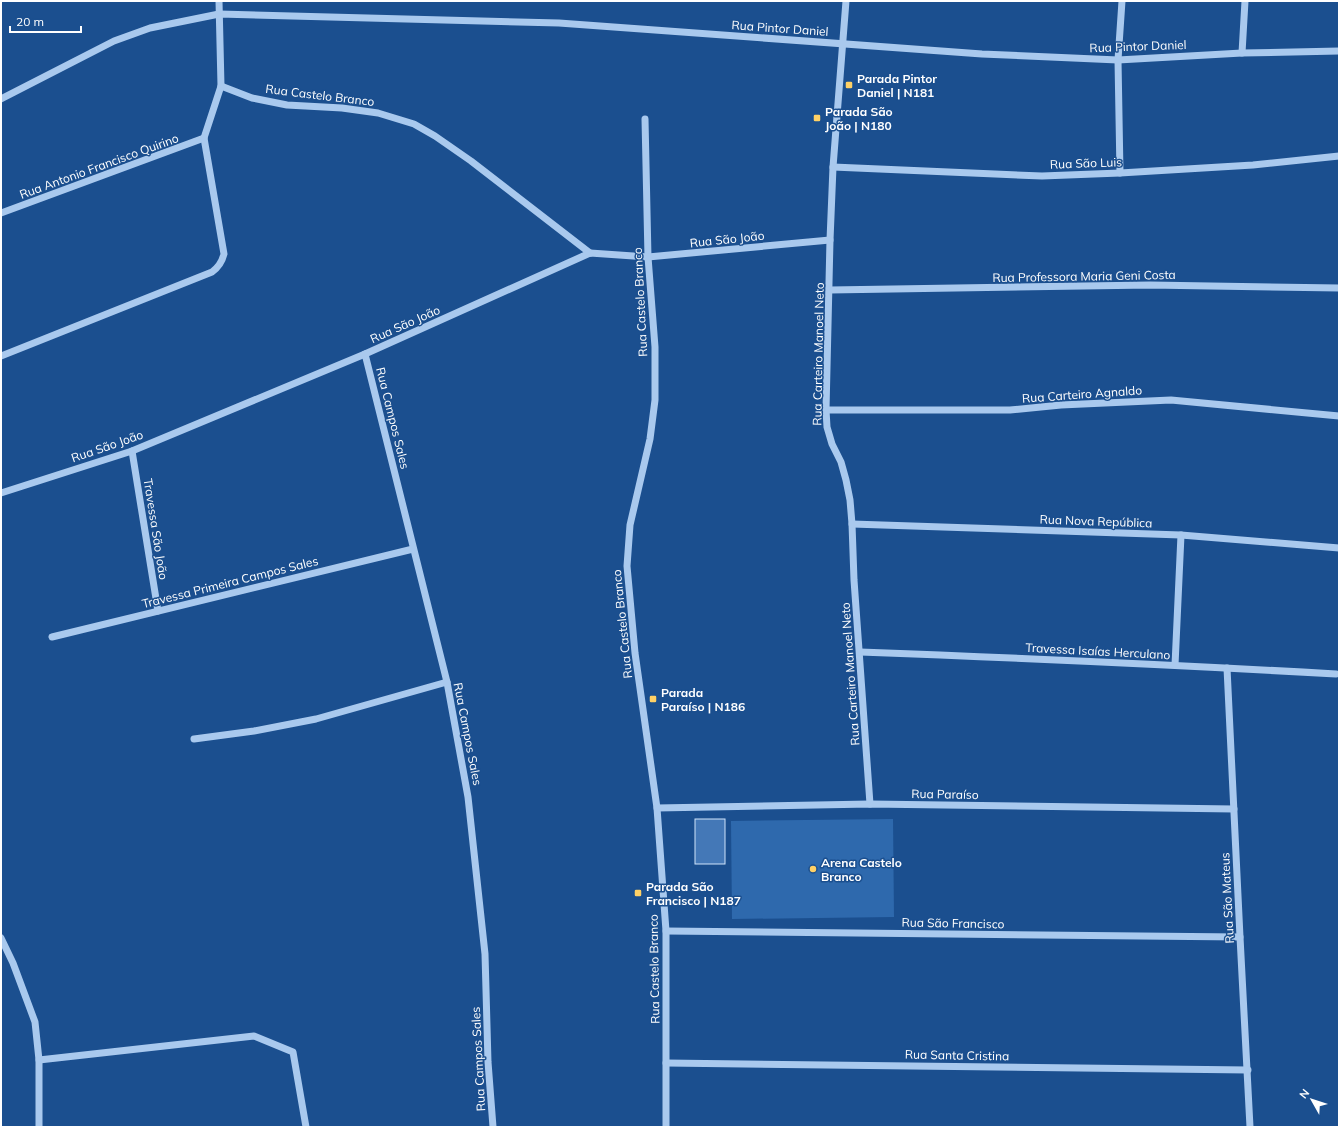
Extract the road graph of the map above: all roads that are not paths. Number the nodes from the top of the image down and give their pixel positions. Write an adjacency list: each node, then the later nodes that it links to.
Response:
1 (219, 1): 5 (street)
2 (846, 1): 6 (street, Rua Carteiro Manoel Neto)
3 (1122, 1): 9 (street)
4 (1245, 1): 8 (street)
5 (219, 14): 6 (street, Rua Pintor Daniel); 10 (street); 11 (street, Rua Pintor Daniel)
6 (842, 43): 9 (street, Rua Pintor Daniel); 15 (street, Rua Carteiro Manoel Neto)
7 (1339, 51): 8 (street, Rua Pintor Daniel)
8 (1242, 52): 9 (street, Rua Pintor Daniel)
9 (1118, 60): 16 (street)
10 (221, 86): 13 (street); 19 (street, Rua Castelo Branco)
11 (1, 99)
12 (645, 119): 20 (street, Rua Castelo Branco)
13 (204, 138): 17 (street, Rua Antonio Francisco Quirino); 24 (street)
14 (1339, 156): 16 (street, Rua São Luis)
15 (833, 167): 16 (street, Rua São Luis); 18 (street, Rua Carteiro Manoel Neto)
16 (1120, 173)
17 (1, 213)
18 (830, 240): 20 (street, Rua São João); 22 (street, Rua Carteiro Manoel Neto)
19 (590, 253): 20 (street, Rua São João); 23 (street, Rua São João)
20 (648, 257): 42 (street, Rua Castelo Branco)
21 (1339, 288): 22 (street, Rua Professora Maria Geni Costa)
22 (830, 290): 25 (street, Rua Carteiro Manoel Neto)
23 (366, 354): 27 (street, Rua São João); 31 (street, Rua Campos Sales)
24 (1, 356)
25 (826, 410): 26 (street, Rua Carteiro Agnaldo); 29 (street, Rua Carteiro Manoel Neto)
26 (1339, 416)
27 (132, 451): 28 (street, Rua São João); 33 (street, Travessa São João)
28 (1, 492)
29 (852, 524): 30 (street, Rua Nova República); 35 (street, Rua Carteiro Manoel Neto)
30 (1182, 535): 32 (street, Rua Nova República); 36 (street)
31 (413, 548): 33 (street, Travessa Primeira Campos Sales); 39 (street, Rua Campos Sales)
32 (1339, 548)
33 (158, 611): 34 (street, Travessa Primeira Campos Sales)
34 (52, 637)
35 (860, 652): 36 (street, Travessa Isaías Herculano); 41 (street, Rua Carteiro Manoel Neto)
36 (1175, 665): 37 (street, Travessa Isaías Herculano)
37 (1227, 668): 38 (street, Travessa Isaías Herculano); 43 (street, Rua São Mateus)
38 (1336, 674)
39 (447, 682): 40 (street); 52 (street, Rua Campos Sales)
40 (194, 740)
41 (870, 804): 42 (street, Rua Paraíso); 43 (street, Rua Paraíso)
42 (657, 808): 44 (street, Rua Castelo Branco)
43 (1234, 809): 45 (street, Rua São Mateus)
44 (666, 931): 45 (street, Rua São Francisco); 48 (street, Rua Castelo Branco)
45 (1240, 937): 49 (street, Rua São Mateus)
46 (1, 938): 47 (street)
47 (39, 1060): 50 (street); 51 (street)
48 (666, 1063): 49 (street, Rua Santa Cristina); 53 (street, Rua Castelo Branco)
49 (1248, 1070): 54 (street, Rua São Mateus)
50 (39, 1127)
51 (306, 1127)
52 (493, 1127)
53 (666, 1127)
54 (1250, 1127)

